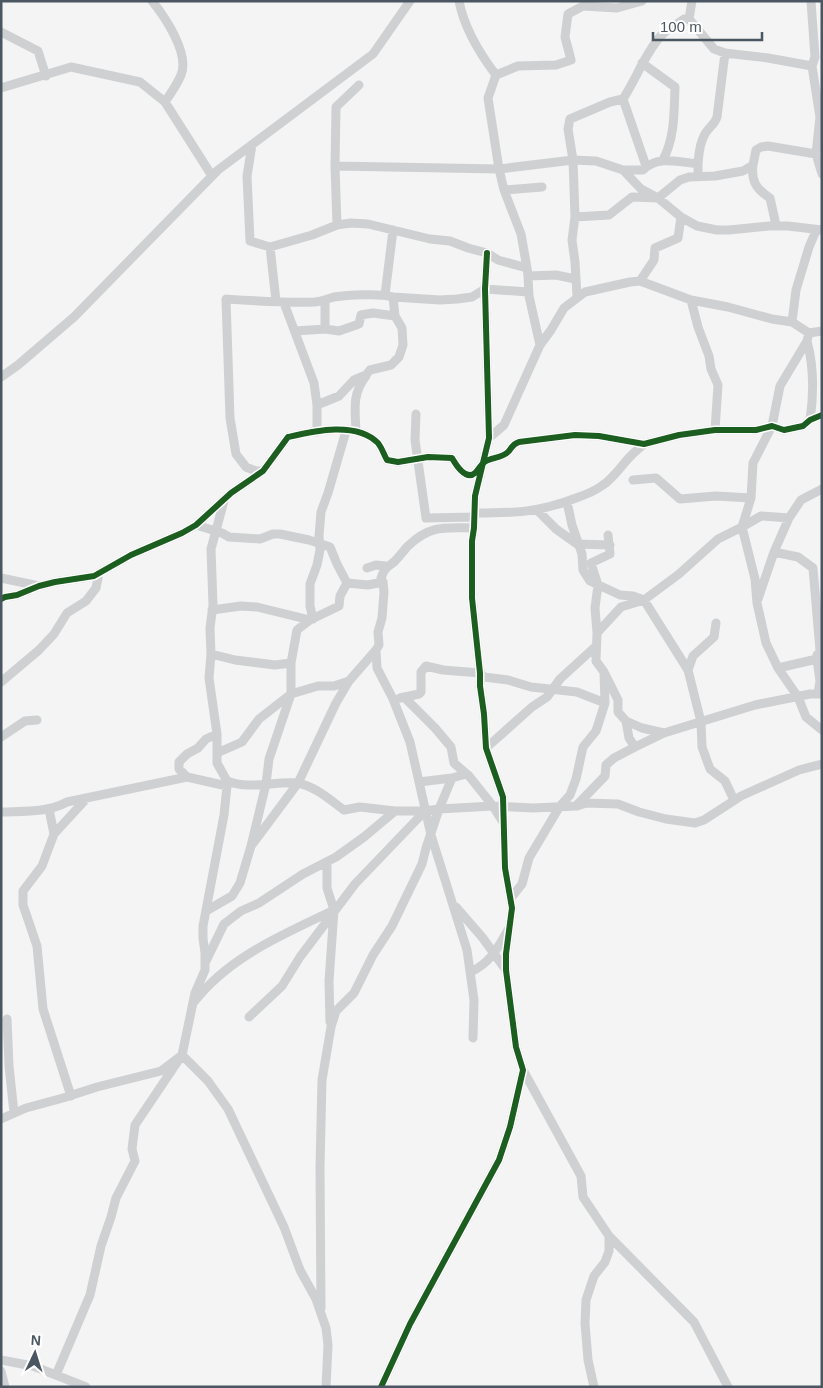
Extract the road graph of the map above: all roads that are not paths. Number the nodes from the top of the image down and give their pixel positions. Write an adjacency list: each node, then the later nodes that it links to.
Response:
1 (152, 1): 18 (street)
2 (410, 1): 19 (street)
3 (459, 1): 12 (street)
4 (642, 1): 12 (street)
5 (692, 1): 7 (street)
6 (811, 1): 10 (street)
7 (689, 18): 9 (street); 11 (street)
8 (1, 32): 13 (street)
9 (725, 53): 10 (street); 23 (street)
10 (816, 59): 14 (street)
11 (642, 64): 17 (street); 22 (street)
12 (496, 75): 27 (street)
13 (46, 76): 16 (street); 18 (street)
14 (818, 82): 20 (street)
15 (359, 85): 25 (street)
16 (1, 88)
17 (623, 99): 21 (street); 26 (street)
18 (165, 102): 30 (street)
19 (252, 145): 30 (street); 41 (street)
20 (816, 154): 24 (street); 29 (street)
21 (573, 160): 27 (street); 28 (street); 35 (street)
22 (663, 160): 23 (street); 26 (street)
23 (698, 164): 31 (street)
24 (753, 165): 31 (street); 38 (street)
25 (335, 166): 27 (street); 37 (street)
26 (646, 166): 28 (street)
27 (499, 169): 33 (street)
28 (623, 170): 34 (street)
29 (822, 174)
30 (212, 176): 61 (street)
31 (698, 176): 34 (street)
32 (542, 187): 33 (street)
33 (504, 190): 43 (street)
34 (658, 198): 35 (street); 36 (street)
35 (575, 217): 44 (street)
36 (680, 217): 38 (street); 45 (street)
37 (337, 225): 39 (street); 41 (street)
38 (776, 225): 40 (street)
39 (393, 230): 42 (street); 48 (street)
40 (819, 231): 54 (street)
41 (270, 247): 52 (street)
42 (487, 253): 43 (street); 46 (street)
43 (528, 272): 44 (street); 47 (street)
44 (575, 279): 49 (street)
45 (640, 282): 49 (street); 51 (street)
46 (485, 289): 47 (street); 48 (street); 71 (street)
47 (528, 292): 59 (street)
48 (389, 296): 50 (street); 53 (street)
49 (577, 296): 59 (street)
50 (325, 300): 52 (street); 55 (street)
51 (690, 300): 54 (street); 67 (street)
52 (280, 302): 56 (street); 75 (street)
53 (396, 316): 55 (street); 60 (street)
54 (792, 322): 58 (street)
55 (325, 329): 56 (street)
56 (295, 331): 62 (street)
57 (822, 331): 58 (street)
58 (808, 337): 65 (street); 66 (street)
59 (540, 345): 71 (street)
60 (366, 375): 62 (street); 69 (street)
61 (1, 377)
62 (317, 405): 70 (street)
63 (416, 414): 73 (street)
64 (822, 415): 65 (street)
65 (810, 420): 66 (street)
66 (772, 426): 67 (street); 78 (street)
67 (715, 430): 72 (street)
68 (346, 431): 69 (street); 70 (street); 89 (street)
69 (356, 431): 73 (street)
70 (317, 432): 75 (street)
71 (489, 438): 74 (street)
72 (644, 444): 74 (street); 80 (street)
73 (418, 458): 74 (street); 82 (street)
74 (484, 462): 82 (street)
75 (263, 471): 79 (street)
76 (633, 480): 78 (street)
77 (822, 489): 83 (street)
78 (751, 498): 85 (street)
79 (224, 500): 84 (street); 87 (street)
80 (567, 502): 81 (street); 90 (street)
81 (537, 510): 82 (street); 90 (street)
82 (474, 515): 86 (street)
83 (789, 518): 85 (street); 92 (street)
84 (196, 525): 87 (street); 95 (street)
85 (742, 527): 103 (street); 104 (street)
86 (474, 528): 93 (street); 117 (street)
87 (215, 531): 89 (street); 105 (street)
88 (608, 535): 91 (street)
89 (320, 543): 97 (street); 106 (street)
90 (577, 544): 91 (street); 99 (street)
91 (610, 545): 99 (street)
92 (774, 552): 101 (street); 104 (street)
93 (386, 566): 94 (street); 98 (street)
94 (367, 568)
95 (99, 574): 100 (street); 119 (street)
96 (1, 578): 100 (street)
97 (347, 582): 98 (street); 106 (street)
98 (383, 582): 110 (street)
99 (598, 585): 103 (street); 108 (street)
100 (39, 586): 102 (street)
101 (819, 598): 111 (street)
102 (1, 599)
103 (644, 600): 108 (street); 115 (street)
104 (757, 603): 114 (street)
105 (212, 610): 106 (street); 112 (street)
106 (311, 619): 113 (street)
107 (716, 623): 115 (street)
108 (597, 633): 109 (street)
109 (595, 647): 116 (street); 120 (street)
110 (376, 650): 118 (street); 125 (street)
111 (820, 653): 114 (street); 122 (street)
112 (211, 654): 113 (street); 132 (street)
113 (291, 663): 121 (street)
114 (778, 668): 123 (street)
115 (688, 670): 129 (street)
116 (604, 672): 126 (street); 128 (street)
117 (480, 673): 120 (street); 124 (street); 135 (street)
118 (348, 681): 121 (street); 144 (street)
119 (1, 682)
120 (552, 689): 126 (street); 135 (street)
121 (291, 694): 136 (street); 143 (street)
122 (820, 694): 123 (street)
123 (798, 697): 129 (street); 130 (street)
124 (405, 698): 125 (street); 138 (street)
125 (393, 699): 141 (street)
126 (605, 702): 148 (street)
127 (37, 720): 133 (street)
128 (626, 721): 131 (street); 134 (street)
129 (701, 722): 131 (street); 146 (street)
130 (822, 730)
131 (664, 733): 134 (street)
132 (216, 734): 136 (street); 139 (street)
133 (1, 737)
134 (635, 747): 149 (street)
135 (486, 748): 150 (street)
136 (217, 753): 142 (street)
137 (822, 764): 146 (street)
138 (466, 774): 140 (street); 147 (street)
139 (187, 777): 142 (street); 145 (street)
140 (452, 778): 141 (street); 152 (street)
141 (419, 782): 154 (street)
142 (227, 783): 143 (street); 164 (street)
143 (266, 784): 144 (street); 159 (street)
144 (298, 784): 153 (street); 159 (street)
145 (87, 798): 151 (street); 157 (street)
146 (734, 800): 149 (street)
147 (494, 806): 150 (street); 152 (street); 156 (street)
148 (560, 806): 149 (street); 150 (street); 161 (street)
149 (577, 806)
150 (504, 807): 156 (street)
151 (49, 809): 155 (street); 157 (street)
152 (439, 809): 154 (street); 158 (street)
153 (395, 811): 154 (street); 160 (street)
154 (425, 811): 158 (street); 163 (street)
155 (1, 812)
156 (504, 825): 161 (street)
157 (54, 834): 177 (street)
158 (431, 835): 162 (street); 173 (street)
159 (251, 846): 164 (street)
160 (327, 862): 163 (street); 167 (street)
161 (511, 898): 165 (street)
162 (454, 904): 166 (street); 169 (street)
163 (334, 910): 170 (street); 171 (street); 173 (street)
164 (206, 911): 167 (street)
165 (510, 926): 166 (street); 168 (street)
166 (494, 954): 168 (street); 169 (street)
167 (205, 964): 170 (street)
168 (506, 970): 176 (street)
169 (471, 972): 174 (street)
170 (192, 1005): 175 (street)
171 (249, 1017)
172 (7, 1019): 178 (street)
173 (331, 1027): 181 (street)
174 (473, 1038)
175 (182, 1055): 177 (street); 181 (street); 184 (street)
176 (523, 1070): 180 (street); 188 (street)
177 (71, 1096): 178 (street)
178 (14, 1113): 179 (street)
179 (1, 1119)
180 (609, 1236): 189 (street); 190 (street)
181 (320, 1313): 187 (street)
182 (1, 1360): 184 (street)
183 (1, 1371): 185 (street)
184 (56, 1374): 186 (street)
185 (5, 1387)
186 (86, 1387)
187 (326, 1387)
188 (381, 1387)
189 (594, 1387)
190 (728, 1387)

